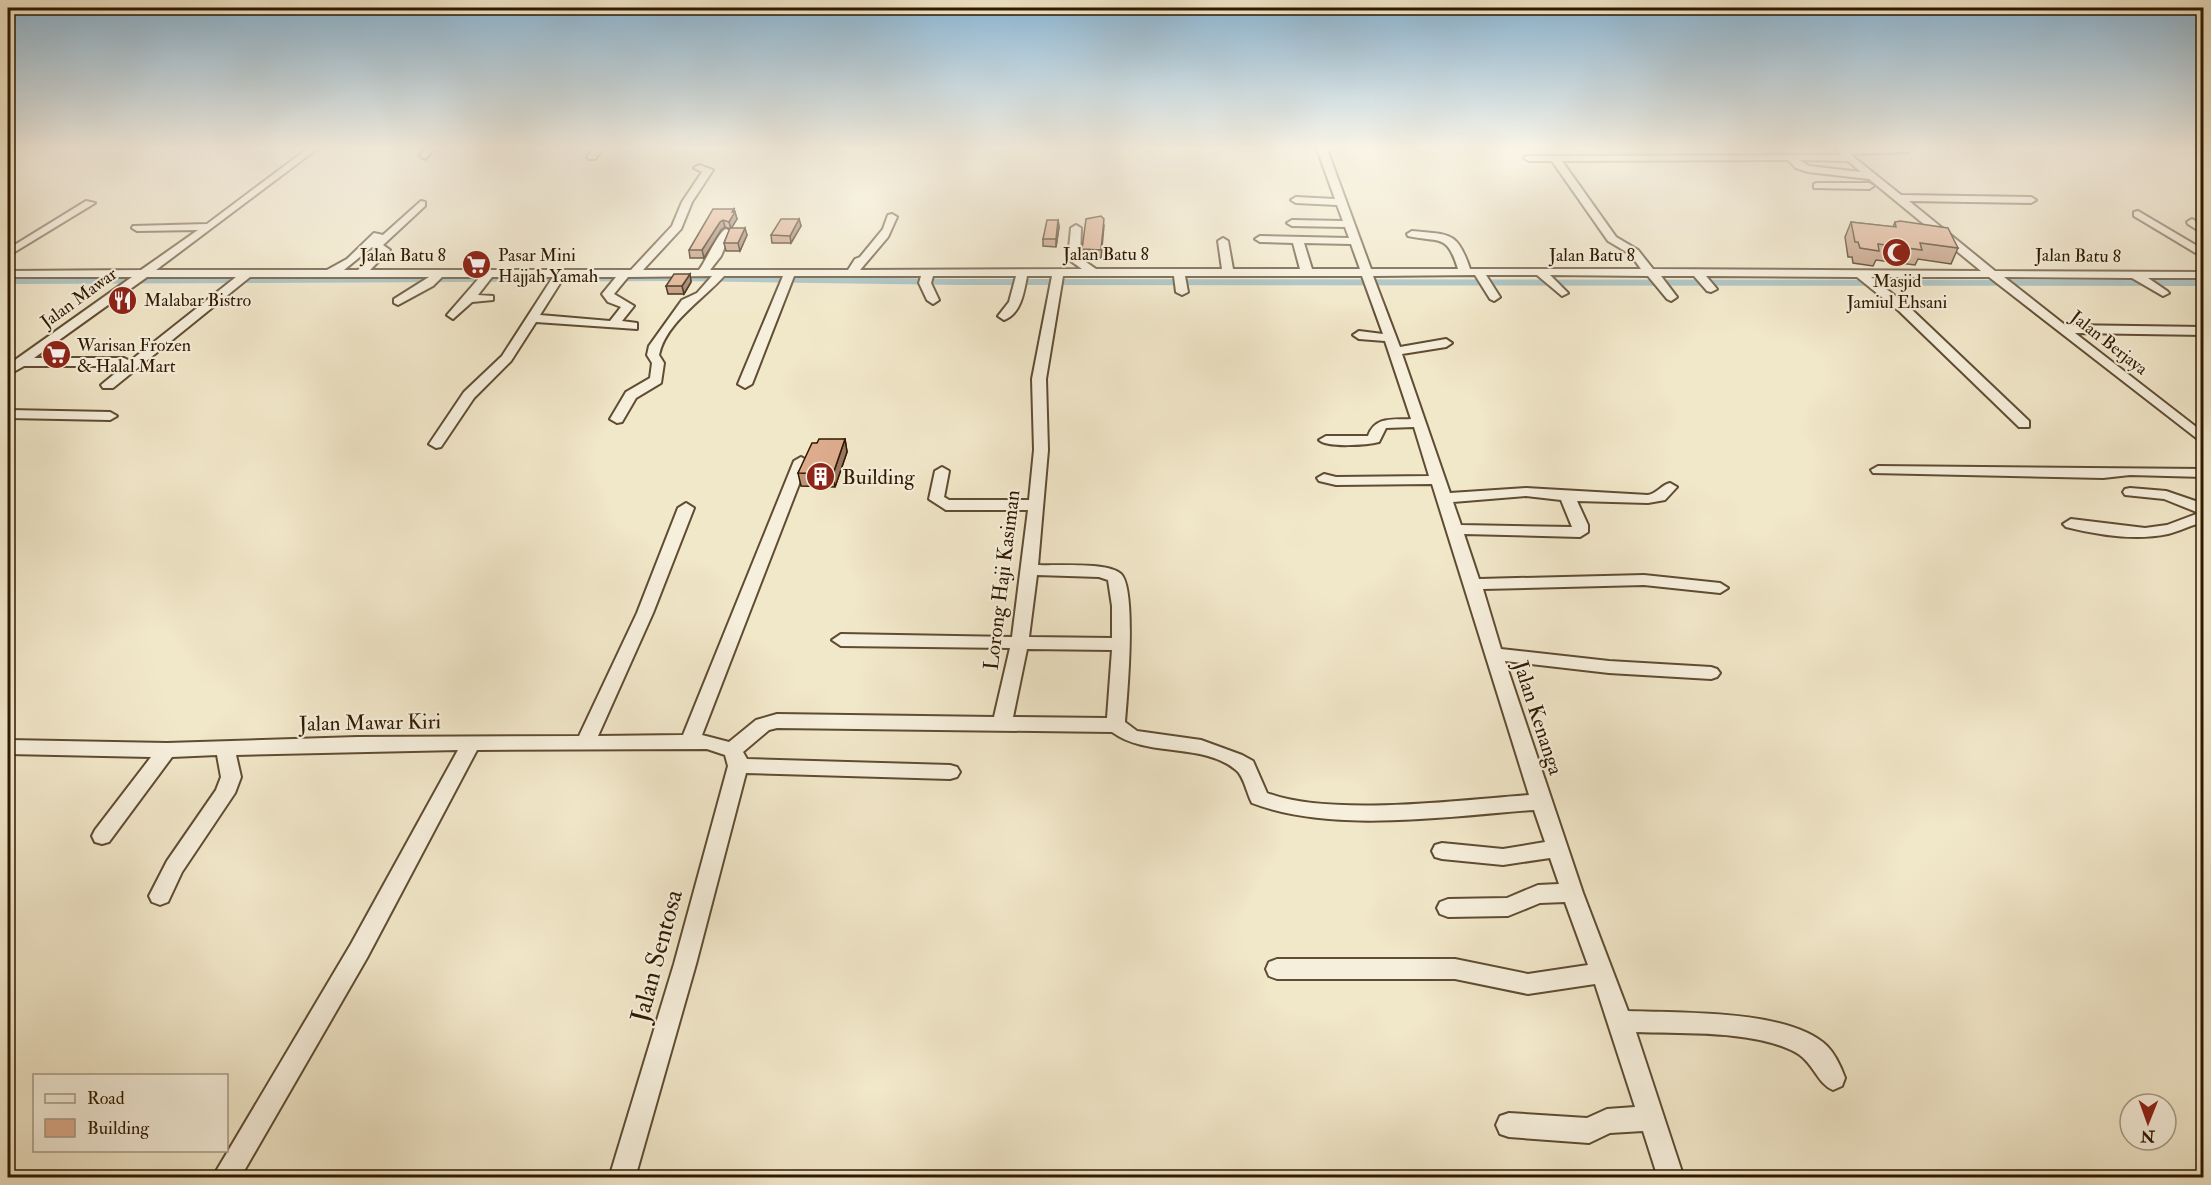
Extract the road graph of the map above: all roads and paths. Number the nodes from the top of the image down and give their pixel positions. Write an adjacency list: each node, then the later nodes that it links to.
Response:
1 (88, 204): 24 (street)
2 (240, 204): 13 (street, Jalan Mawar)
3 (422, 204): 35 (street)
4 (686, 204): 40 (street)
5 (1343, 204): 12 (street, Jalan Kenanga)
6 (1588, 204): 53 (street)
7 (1907, 204): 46 (street, Jalan Berjaya)
8 (2138, 214): 25 (street)
9 (892, 217): 32 (street)
10 (2192, 222): 16 (street)
11 (1292, 223): 12 (street)
12 (1350, 224): 23 (street, Jalan Kenanga)
13 (210, 227): 14 (street); 39 (street, Jalan Mawar)
14 (137, 228)
15 (1076, 228): 26 (street)
16 (2204, 231)
17 (726, 232): 31 (street)
18 (1412, 234): 29 (street)
19 (378, 235): 30 (street)
20 (1260, 239): 21 (street)
21 (1297, 239): 23 (street); 28 (street)
22 (1223, 241): 27 (street)
23 (1354, 242): 52 (street, Jalan Kenanga)
24 (8, 253)
25 (2204, 255)
26 (1094, 272): 27 (street, Jalan Batu 8); 51 (street, Jalan Batu 8)
27 (1228, 272): 28 (street, Jalan Batu 8)
28 (1307, 272): 52 (street, Jalan Batu 8)
29 (1465, 272): 36 (street, Jalan Batu 8); 52 (street, Jalan Batu 8)
30 (327, 273): 34 (street, Jalan Batu 8); 35 (street, Jalan Batu 8)
31 (702, 273): 40 (street, Jalan Batu 8); 44 (street, Jalan Batu 8)
32 (852, 273): 45 (street, Jalan Batu 8); 48 (street, Jalan Batu 8)
33 (8, 274): 39 (street, Jalan Batu 8)
34 (247, 274): 39 (street, Jalan Batu 8); 73 (street)
35 (360, 274): 42 (street, Jalan Batu 8)
36 (1542, 275): 53 (street, Jalan Batu 8); 55 (street)
37 (1699, 275): 41 (street, Jalan Batu 8); 53 (street, Jalan Batu 8); 54 (street)
38 (2204, 275): 50 (street, Jalan Batu 8)
39 (140, 276): 69 (street, Jalan Mawar)
40 (625, 276): 47 (street, Jalan Batu 8); 62 (street)
41 (1862, 276): 46 (street, Jalan Batu 8); 78 (street)
42 (435, 277): 43 (street, Jalan Batu 8); 58 (street)
43 (492, 277): 47 (street, Jalan Batu 8); 59 (street)
44 (717, 277): 45 (street, Jalan Batu 8); 76 (street)
45 (787, 277): 72 (street)
46 (1996, 277): 50 (street, Jalan Batu 8); 64 (street, Jalan Berjaya)
47 (558, 278): 61 (street)
48 (926, 278): 49 (street, Jalan Batu 8); 57 (street)
49 (1021, 278): 51 (street, Jalan Batu 8); 60 (street)
50 (2140, 278): 56 (street)
51 (1057, 279): 91 (street, Lorong Haji Kasiman)
52 (1369, 279): 68 (street, Jalan Kenanga)
53 (1659, 282)
54 (1711, 289)
55 (1558, 290)
56 (2161, 292)
57 (933, 300)
58 (398, 301)
59 (453, 315)
60 (1004, 316)
61 (534, 318): 62 (street); 81 (street)
62 (614, 324): 63 (street)
63 (633, 326)
64 (2061, 329): 65 (street); 80 (street, Jalan Berjaya)
65 (2204, 331)
66 (1359, 335): 68 (street)
67 (1446, 343): 68 (street)
68 (1392, 345): 77 (street, Jalan Kenanga)
69 (21, 362): 70 (street); 71 (street, Jalan Mawar)
70 (124, 362)
71 (8, 371)
72 (745, 384)
73 (108, 385)
74 (8, 414): 75 (street)
75 (110, 416)
76 (617, 419)
77 (1417, 423): 79 (street); 88 (street, Jalan Kenanga)
78 (2024, 424)
79 (1326, 440)
80 (2204, 440)
81 (436, 444)
82 (801, 461): 108 (street)
83 (1878, 470): 85 (street)
84 (942, 471): 91 (street)
85 (2204, 472)
86 (1324, 478): 88 (street)
87 (1670, 486): 90 (street)
88 (1441, 489): 90 (street); 96 (street, Jalan Kenanga)
89 (2130, 492): 93 (street)
90 (1567, 496): 96 (street)
91 (1035, 505): 97 (street, Lorong Haji Kasiman)
92 (686, 508): 107 (street)
93 (2204, 510)
94 (2204, 517): 95 (street)
95 (2071, 524)
96 (1454, 529): 98 (street, Jalan Kenanga)
97 (1030, 570): 101 (street, Lorong Haji Kasiman); 102 (street)
98 (1473, 584): 99 (street); 103 (street, Jalan Kenanga)
99 (1719, 588)
100 (841, 640): 101 (street)
101 (1020, 643): 102 (street); 105 (street, Lorong Haji Kasiman)
102 (1120, 644): 106 (street)
103 (1493, 654): 104 (street); 115 (street, Jalan Kenanga)
104 (1711, 673)
105 (1002, 724): 106 (street); 113 (street)
106 (1116, 725): 115 (street)
107 (586, 742): 108 (street, Jalan Mawar Kiri); 109 (street, Jalan Mawar Kiri)
108 (689, 743): 113 (street, Jalan Mawar Kiri)
109 (471, 744): 111 (street, Jalan Mawar Kiri); 128 (street)
110 (8, 747): 112 (street, Jalan Mawar Kiri)
111 (224, 749): 112 (street, Jalan Mawar Kiri); 120 (street)
112 (167, 750): 116 (street)
113 (735, 758): 114 (street, Jalan Mawar Kiri); 129 (street, Jalan Sentosa)
114 (950, 772)
115 (1542, 802): 117 (street, Jalan Kenanga)
116 (102, 836)
117 (1557, 849): 118 (street); 119 (street, Jalan Kenanga)
118 (1442, 851)
119 (1572, 893): 121 (street); 123 (street, Jalan Kenanga)
120 (160, 896)
121 (1448, 908)
122 (1277, 969): 123 (street)
123 (1601, 973): 124 (street, Jalan Kenanga)
124 (1620, 1021): 125 (street); 126 (street, Jalan Kenanga)
125 (1833, 1078)
126 (1651, 1119): 127 (street); 130 (street, Jalan Kenanga)
127 (1509, 1125)
128 (225, 1178)
129 (622, 1178)
130 (1671, 1178)

